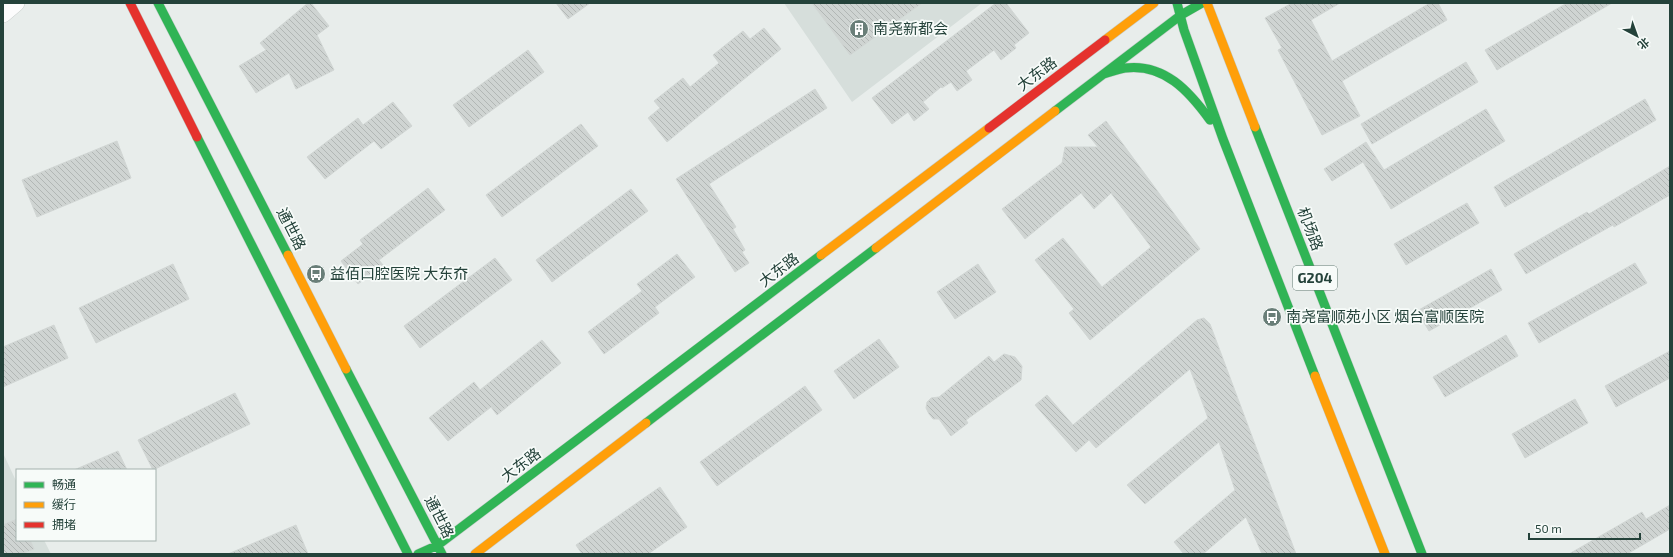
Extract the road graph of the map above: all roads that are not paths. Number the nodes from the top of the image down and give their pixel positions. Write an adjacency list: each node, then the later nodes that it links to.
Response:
1 (16, 3): 8 (street)
2 (130, 3): 13 (main road)
3 (158, 3): 12 (main road, 通世路)
4 (1154, 3): 12 (main road, 大东路)
5 (1177, 3): 9 (main road, G204)
6 (1202, 3): 9 (main road)
7 (1207, 3): 18 (main road, 机场路 / G204)
8 (3, 14)
9 (1181, 15): 10 (main road); 11 (main road, G204)
10 (1104, 74): 11 (main road); 16 (main road)
11 (1223, 139): 17 (main road, G204)
12 (438, 545): 14 (main road, 大东路); 15 (main road, 通世路)
13 (408, 554)
14 (418, 554)
15 (442, 554)
16 (475, 554)
17 (1384, 554)
18 (1422, 554)

